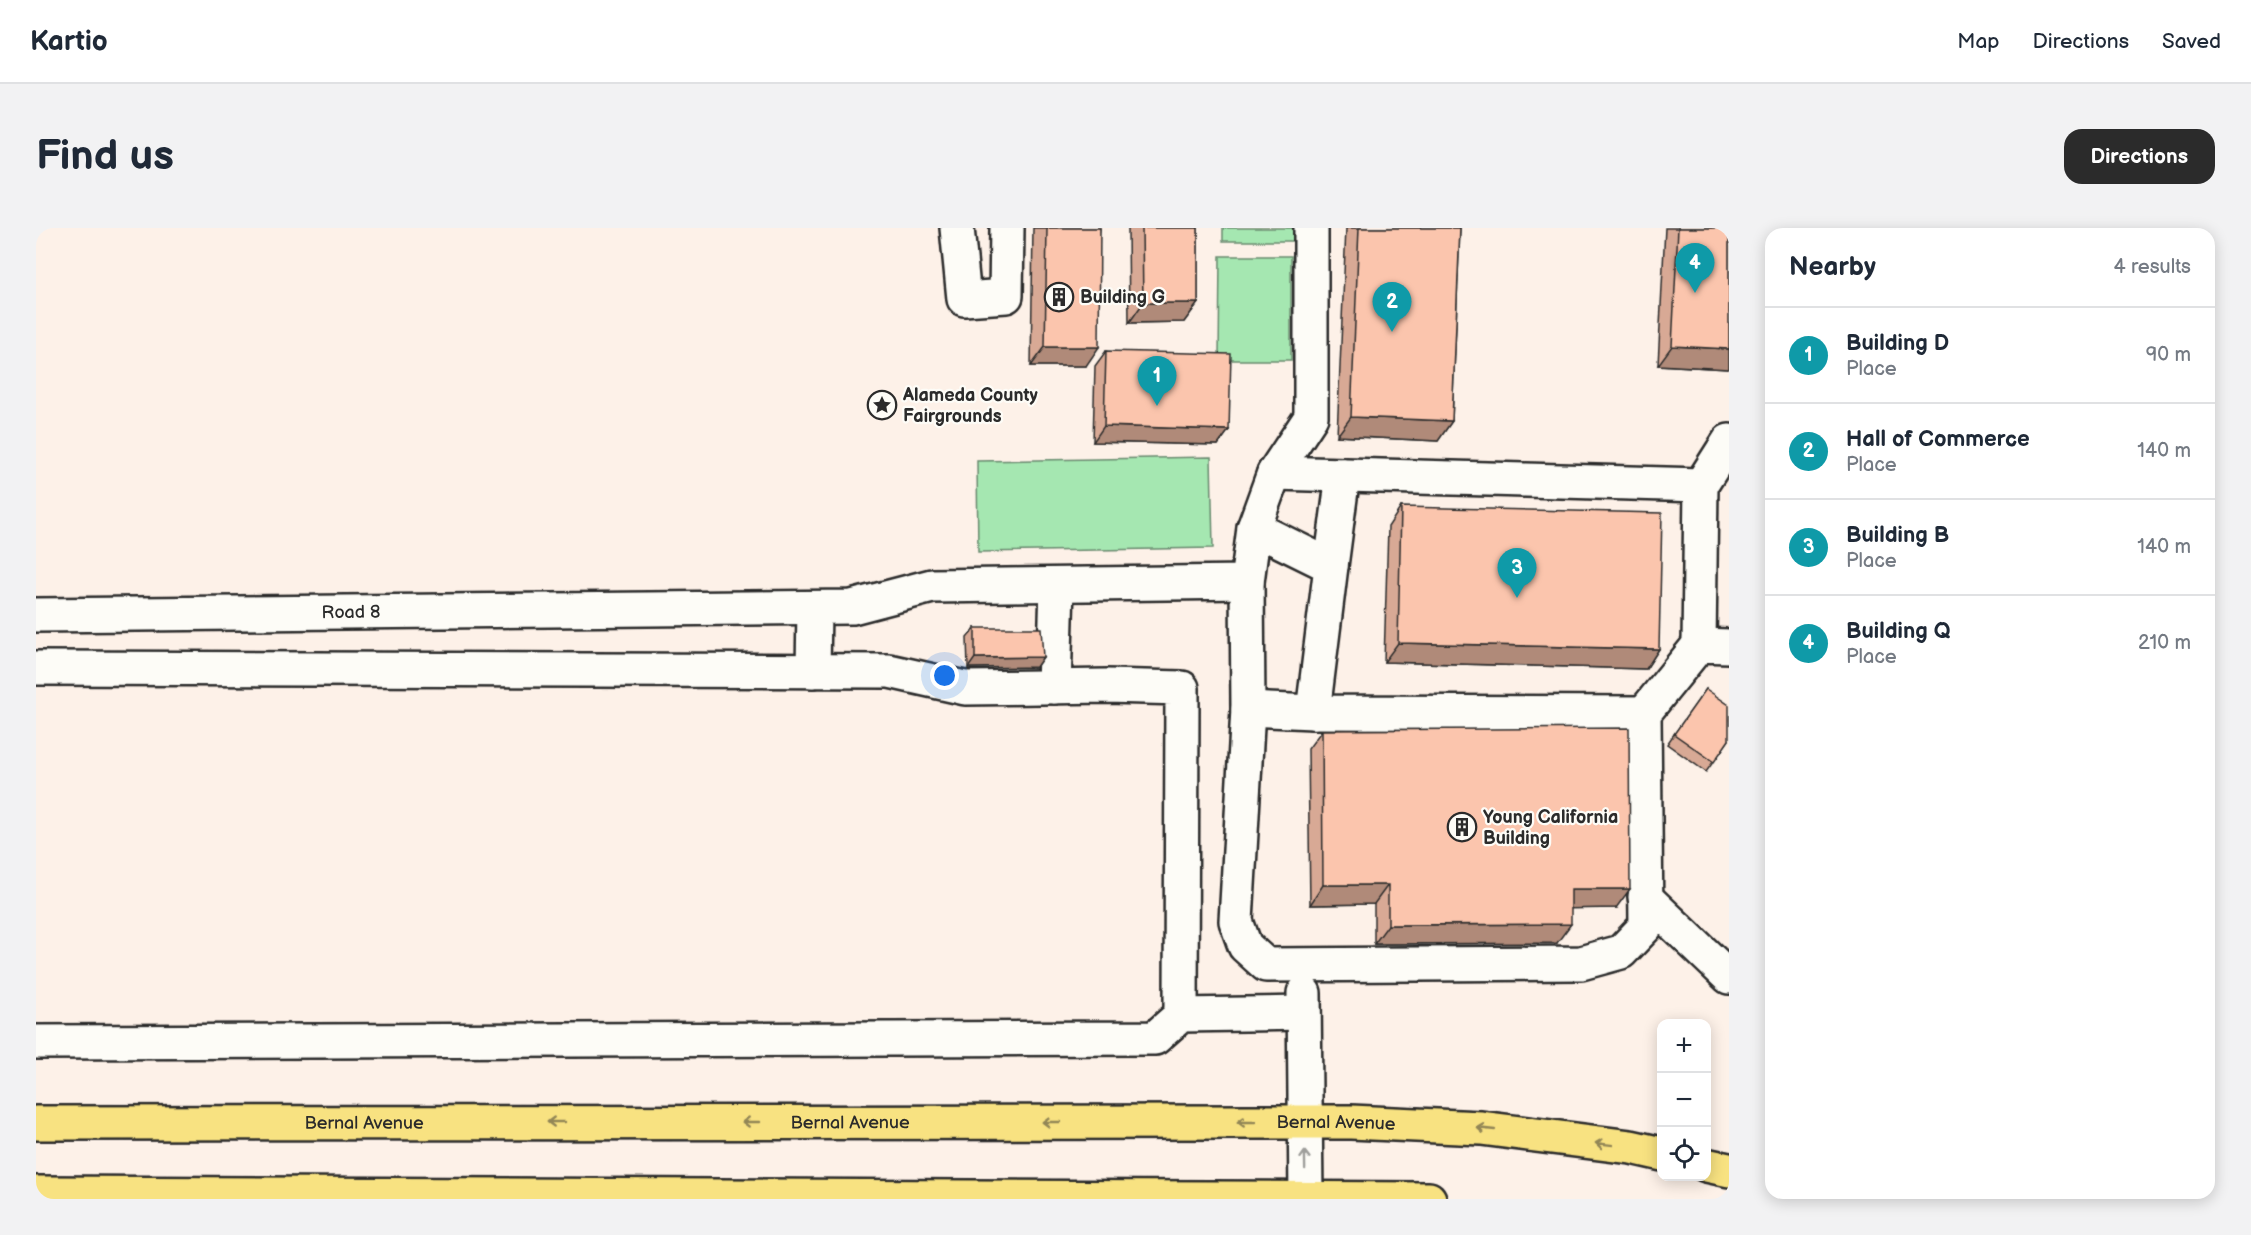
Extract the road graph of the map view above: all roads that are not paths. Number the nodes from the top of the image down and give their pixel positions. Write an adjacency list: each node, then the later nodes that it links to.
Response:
1 (957, 228): 2 (street)
2 (1007, 228)
3 (1311, 228): 5 (street)
4 (1729, 441): 7 (street)
5 (1274, 473): 6 (street); 8 (street)
6 (1343, 475): 7 (street); 9 (street)
7 (1701, 486): 15 (street)
8 (1254, 528): 9 (street); 10 (street)
9 (1331, 566): 22 (street)
10 (1247, 582): 11 (street, Road 8); 21 (street)
11 (1057, 586): 12 (street, Road 8); 20 (street)
12 (814, 608): 13 (street, Road 8); 19 (street)
13 (36, 615)
14 (1729, 623): 15 (street)
15 (1714, 645): 23 (street)
16 (36, 646): 18 (street)
17 (36, 668): 18 (street)
18 (88, 668): 19 (street)
19 (813, 671): 20 (street)
20 (1054, 687): 28 (street)
21 (1248, 709): 22 (street); 25 (street)
22 (1313, 712): 23 (street)
23 (1644, 713): 24 (street)
24 (1645, 897): 25 (street); 26 (street)
25 (1304, 965): 27 (street)
26 (1729, 977)
27 (1304, 1013): 28 (street); 31 (street)
28 (1181, 1015): 29 (street)
29 (36, 1042)
30 (36, 1122): 31 (main road, Bernal Avenue, one-way to 30)
31 (1305, 1122): 32 (main road, Bernal Avenue, one-way to 31); 36 (street, one-way to 31)
32 (1657, 1153)
33 (1711, 1166): 34 (main road)
34 (1729, 1170)
35 (36, 1193): 36 (main road)
36 (1306, 1198): 37 (main road)
37 (1429, 1199)

